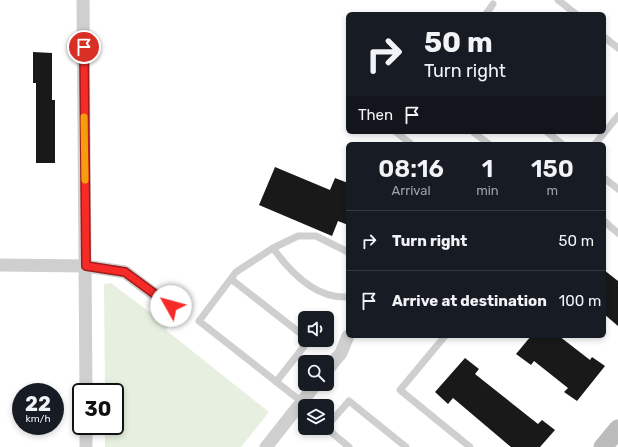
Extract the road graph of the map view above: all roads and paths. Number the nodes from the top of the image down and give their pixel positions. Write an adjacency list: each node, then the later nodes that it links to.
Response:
1 (83, 0): 25 (street)
2 (558, 0): 5 (lane)
3 (493, 4): 4 (lane)
4 (487, 12)
5 (573, 12)
6 (606, 38): 7 (lane)
7 (618, 48)
8 (618, 116): 9 (lane)
9 (606, 131)
10 (399, 134): 14 (lane)
11 (476, 134): 15 (lane)
12 (550, 134): 16 (lane)
13 (604, 134): 17 (lane)
14 (409, 142)
15 (486, 142)
16 (560, 142)
17 (598, 142)
18 (606, 180): 19 (lane)
19 (618, 189)
20 (606, 223): 21 (lane)
21 (618, 233)
22 (273, 248): 23 (lane); 26 (lane); 27 (lane)
23 (346, 251)
24 (0, 265): 25 (street)
25 (86, 266): 28 (street); 35 (street)
26 (231, 280): 29 (lane); 34 (lane)
27 (346, 297)
28 (171, 306)
29 (298, 332)
30 (347, 338): 33 (street)
31 (442, 338): 48 (lane)
32 (303, 347): 34 (lane)
33 (334, 362)
34 (276, 382): 37 (lane)
35 (86, 383)
36 (311, 391): 38 (street)
37 (298, 399)
38 (304, 399)
39 (298, 407): 45 (street)
40 (334, 418): 47 (lane)
41 (618, 429): 49 (street)
42 (334, 434): 46 (lane)
43 (86, 435): 44 (street)
44 (86, 447)
45 (266, 447)
46 (349, 447)
47 (406, 447)
48 (470, 447)
49 (603, 447)

